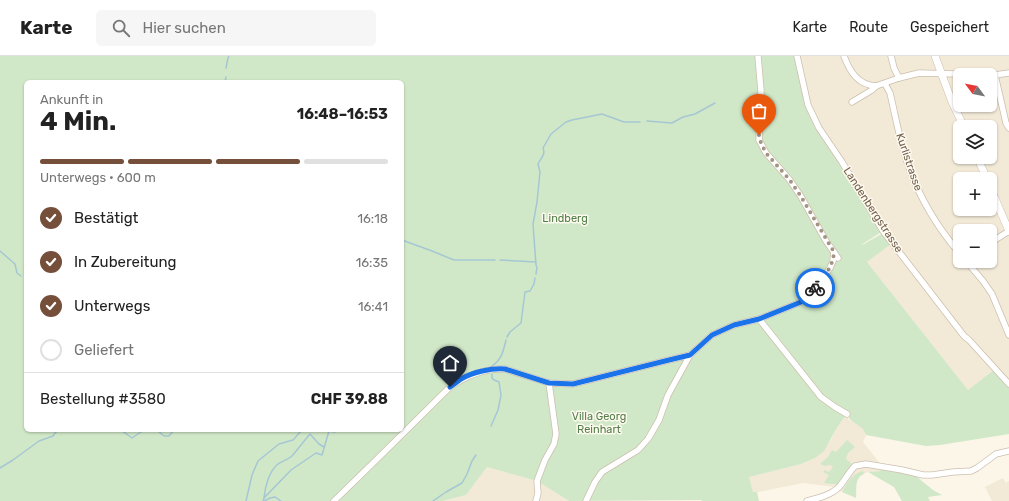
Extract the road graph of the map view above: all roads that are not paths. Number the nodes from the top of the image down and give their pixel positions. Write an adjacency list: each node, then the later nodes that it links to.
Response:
1 (758, 56): 21 (street)
2 (797, 56): 28 (street, Landenbergstrasse)
3 (844, 56): 13 (street)
4 (891, 56): 10 (street)
5 (935, 56): 7 (street)
6 (1009, 73): 9 (street)
7 (942, 74): 8 (street); 10 (street); 15 (street)
8 (953, 74)
9 (997, 75)
10 (899, 78): 11 (street)
11 (885, 84): 13 (street); 20 (street, Kurlistrasse)
12 (997, 84): 16 (street)
13 (876, 86): 14 (street)
14 (852, 102)
15 (961, 120)
16 (1009, 128)
17 (997, 203): 18 (street)
18 (1008, 227): 19 (street)
19 (997, 237)
20 (953, 245)
21 (834, 252): 22 (street); 24 (street)
22 (838, 258)
23 (972, 268): 25 (street)
24 (759, 319): 26 (street); 29 (street)
25 (1009, 335)
26 (690, 355): 27 (street); 33 (street)
27 (549, 383): 31 (street); 32 (street)
28 (1009, 384)
29 (847, 414)
30 (1009, 450): 34 (street)
31 (536, 499)
32 (334, 501)
33 (586, 501)
34 (807, 501)

